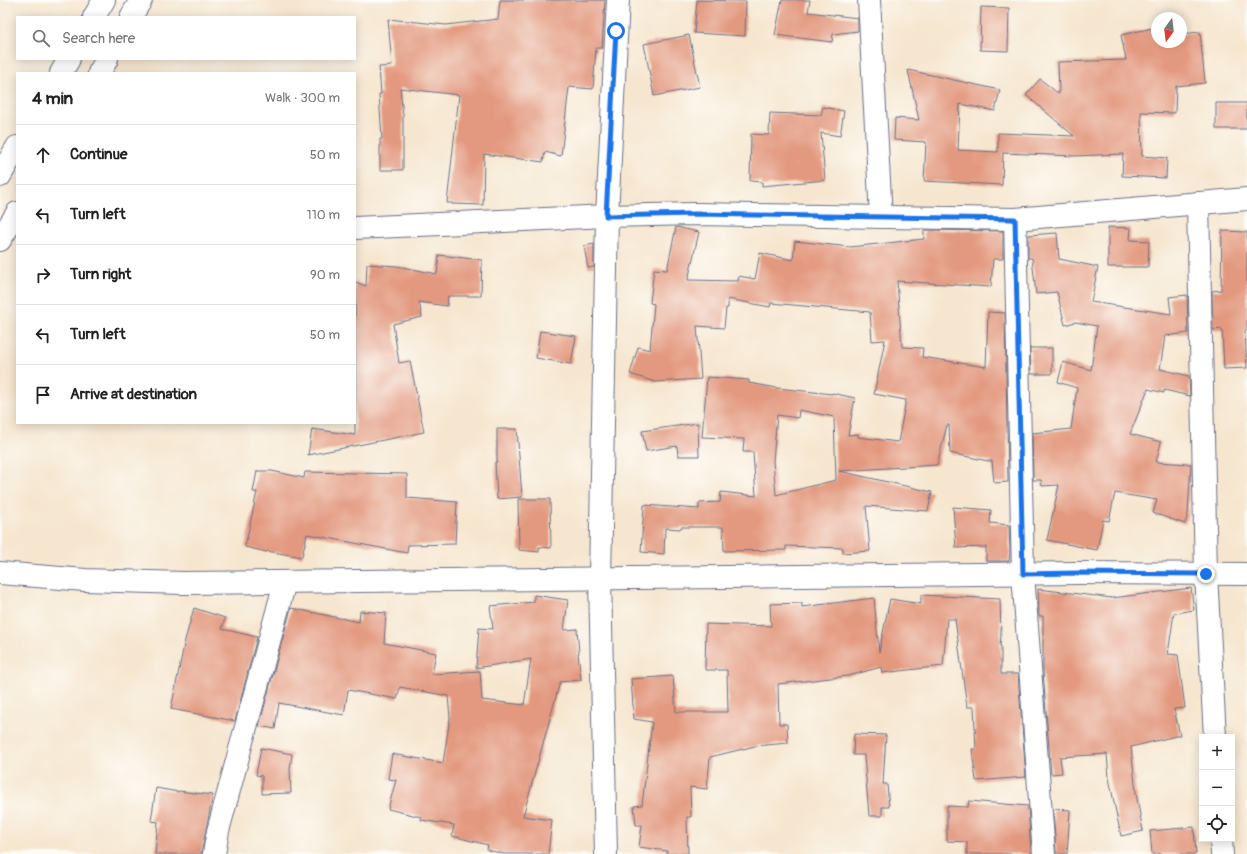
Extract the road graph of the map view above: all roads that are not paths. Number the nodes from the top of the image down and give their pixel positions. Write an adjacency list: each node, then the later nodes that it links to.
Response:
1 (104, 0): 5 (street)
2 (141, 0): 6 (street)
3 (618, 0): 16 (street)
4 (869, 0): 17 (street)
5 (95, 16)
6 (132, 16)
7 (68, 60): 9 (street)
8 (106, 60): 10 (street)
9 (62, 72)
10 (99, 72)
11 (16, 149): 12 (street)
12 (0, 176)
13 (1247, 199): 14 (street)
14 (1198, 203): 18 (street); 23 (street)
15 (16, 215): 20 (street)
16 (606, 216): 17 (street); 19 (street); 25 (street)
17 (881, 217): 18 (street)
18 (1015, 219): 22 (street)
19 (356, 228)
20 (0, 240)
21 (0, 573): 26 (street)
22 (1023, 574): 23 (street); 25 (street); 31 (street)
23 (1206, 574): 24 (street); 27 (street)
24 (1247, 574)
25 (600, 579): 26 (street); 30 (street)
26 (285, 582): 29 (street)
27 (1215, 734)
28 (1221, 842): 32 (street)
29 (214, 854)
30 (606, 854)
31 (1044, 854)
32 (1222, 854)

